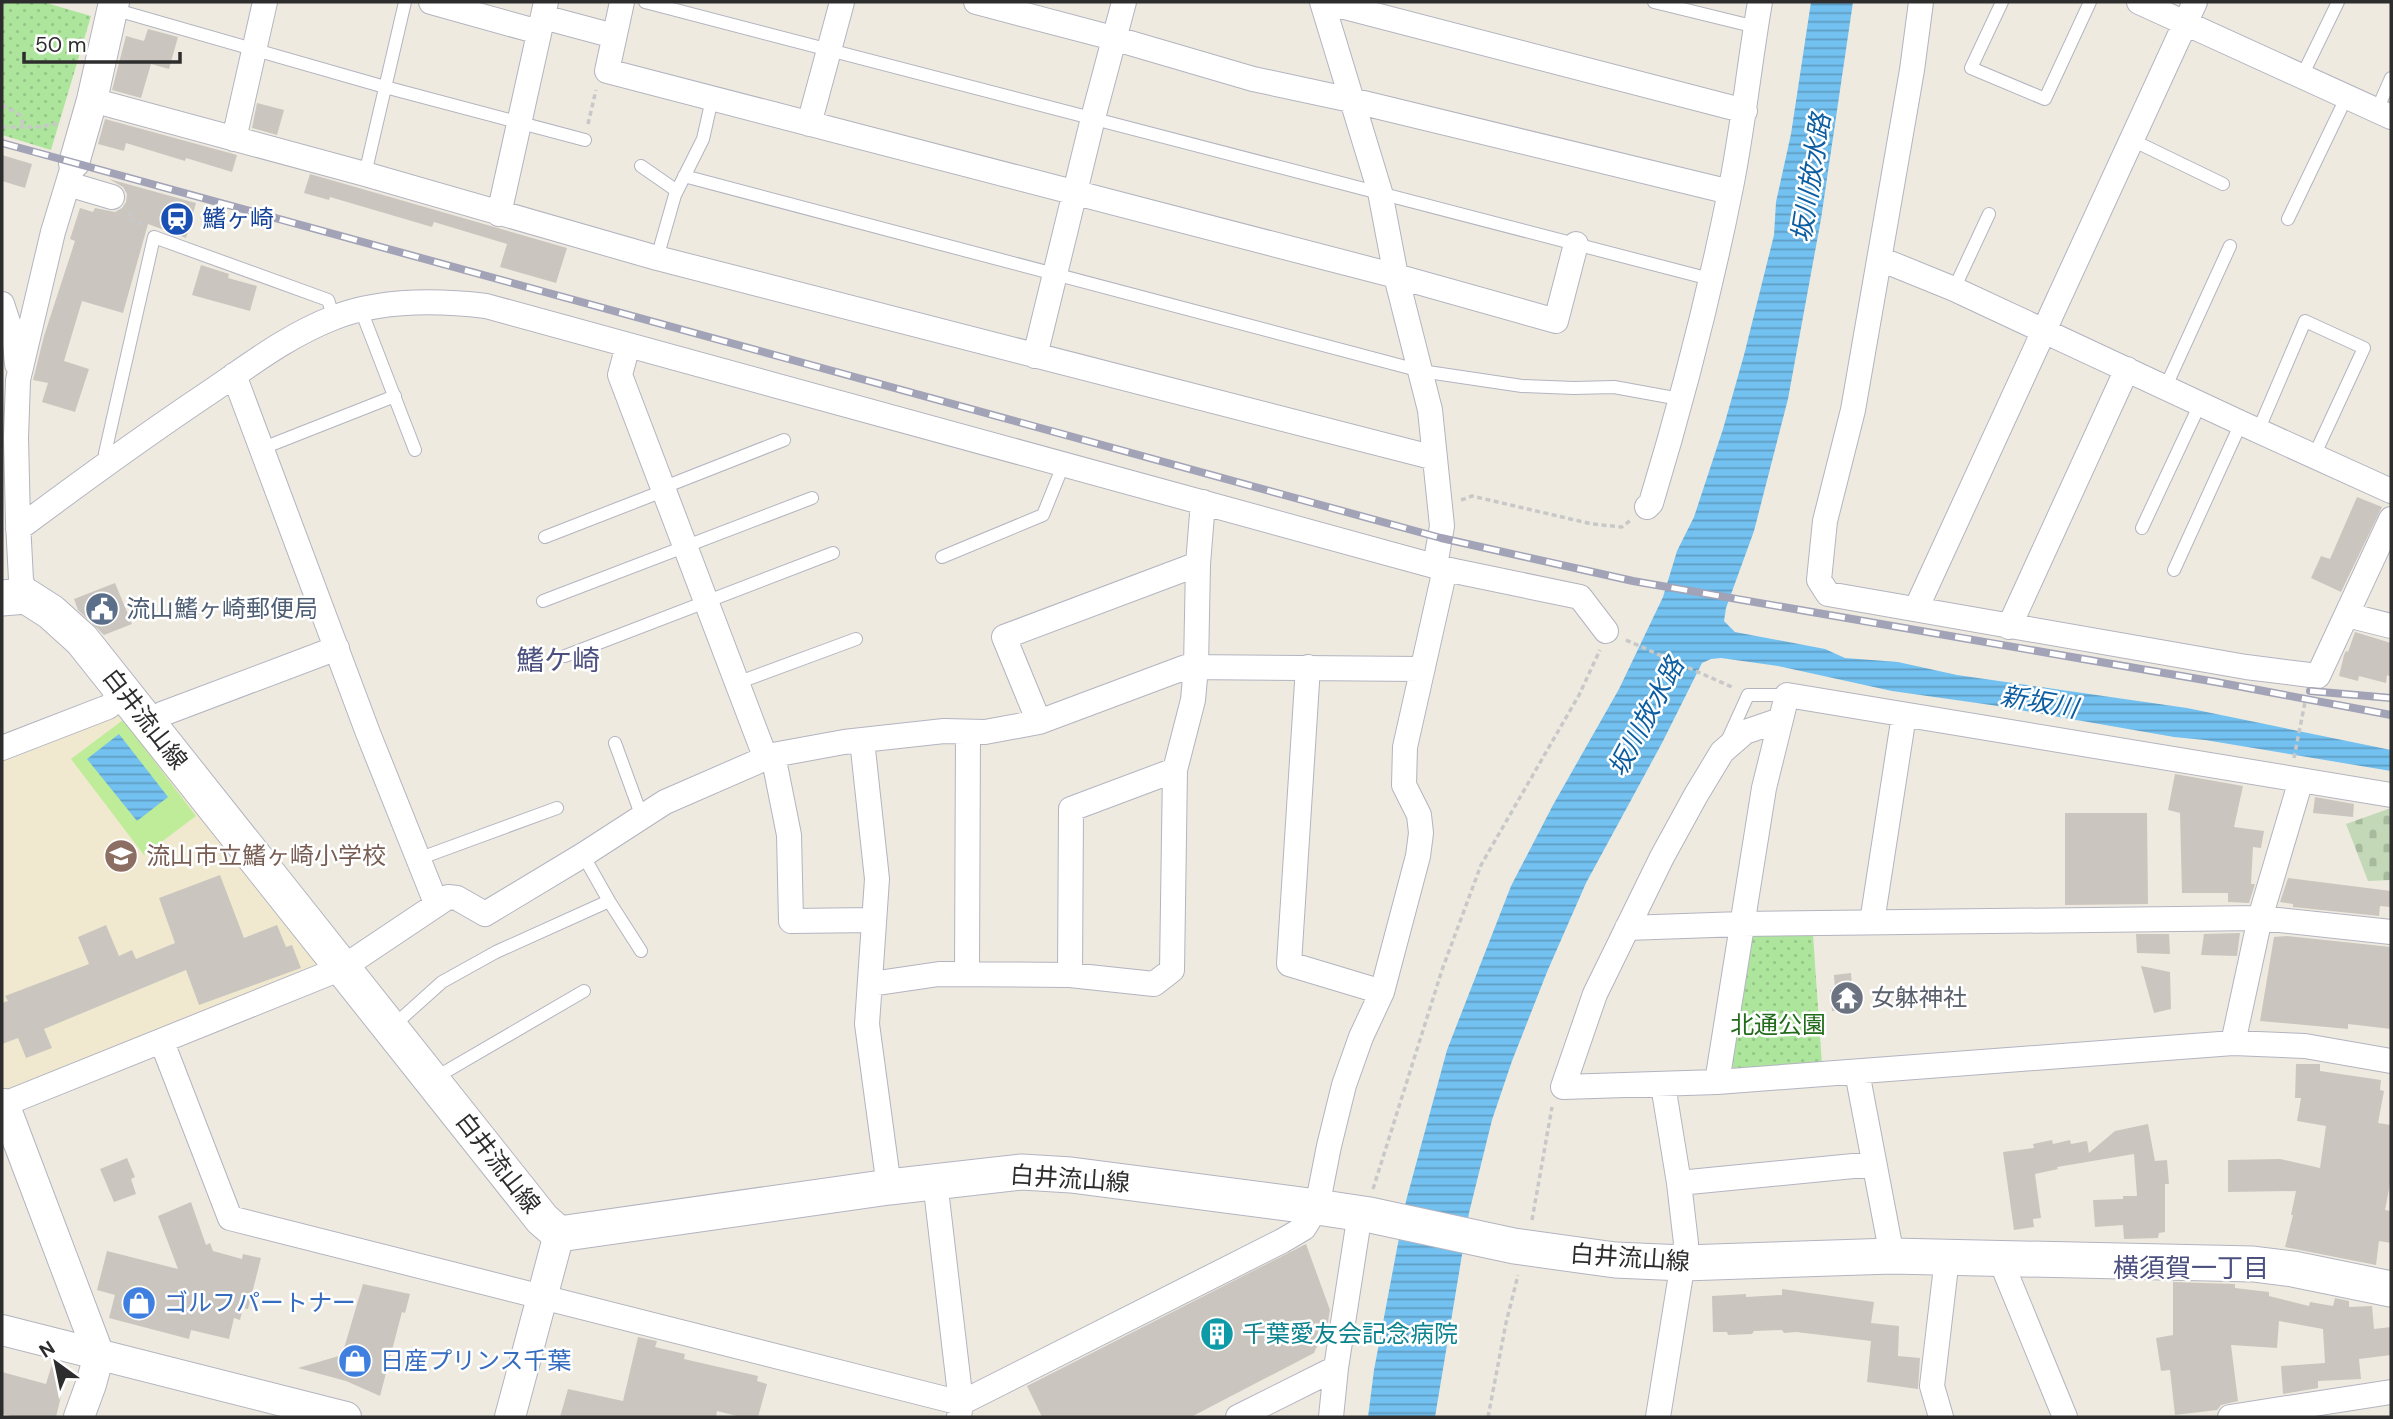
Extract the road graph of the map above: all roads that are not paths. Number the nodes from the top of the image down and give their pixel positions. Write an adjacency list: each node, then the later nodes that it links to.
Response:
1 (265, 2): 25 (street)
2 (405, 2): 28 (lane)
3 (431, 2): 20 (street)
4 (622, 2): 22 (street)
5 (645, 2): 24 (lane)
6 (842, 2): 24 (street)
7 (976, 2): 23 (street)
8 (1124, 2): 23 (street)
9 (1323, 2): 18 (street); 32 (street)
10 (1654, 2): 21 (lane)
11 (1760, 2): 21 (street)
12 (1921, 2): 57 (street)
13 (2002, 2): 14 (lane)
14 (2090, 2)
15 (2139, 2): 19 (street)
16 (2338, 2): 26 (lane)
17 (113, 5): 25 (lane); 31 (street)
18 (1381, 9): 33 (street)
19 (2190, 12): 26 (street); 40 (street)
20 (543, 17): 22 (street); 36 (street)
21 (1756, 27): 33 (street)
22 (614, 36): 30 (street)
23 (1113, 38): 32 (street); 35 (street)
24 (830, 49): 35 (lane); 37 (street)
25 (254, 50): 28 (lane); 38 (street)
26 (2302, 76): 29 (street)
27 (2391, 78): 34 (lane)
28 (385, 87): 36 (lane); 43 (lane)
29 (2347, 96): 34 (street); 53 (lane)
30 (712, 99): 37 (street); 44 (lane)
31 (92, 100): 38 (street); 41 (street)
32 (1351, 100): 47 (street); 48 (street)
33 (1745, 111): 48 (street)
34 (2384, 113)
35 (1093, 118): 47 (lane); 49 (street)
36 (520, 123): 39 (lane); 51 (street)
37 (809, 124): 49 (street)
38 (234, 139): 43 (street)
39 (585, 140)
40 (2132, 140): 45 (lane); 65 (street)
41 (74, 164): 50 (street); 71 (street)
42 (641, 166): 46 (lane)
43 (365, 174): 51 (street)
44 (684, 176): 46 (lane); 58 (lane)
45 (2223, 184)
46 (677, 191): 56 (lane)
47 (1380, 192): 54 (lane); 59 (street)
48 (1730, 192): 60 (street)
49 (1075, 193): 58 (street); 59 (street)
50 (112, 197)
51 (499, 214): 56 (street)
52 (1989, 214): 61 (lane)
53 (2288, 219)
54 (1576, 244): 59 (street); 60 (lane)
55 (2230, 246): 72 (lane)
56 (657, 258): 67 (street)
57 (1880, 259): 61 (street); 102 (street)
58 (1055, 273): 67 (street); 69 (lane)
59 (1396, 276): 69 (street)
60 (1710, 279): 74 (street)
61 (1954, 289): 65 (street)
62 (2, 304): 71 (street)
63 (361, 310): 64 (street); 66 (street); 73 (lane)
64 (334, 318): 70 (street); 82 (lane)
65 (2043, 332): 68 (street); 102 (street)
66 (628, 345): 83 (street); 84 (street)
67 (1035, 356): 81 (street)
68 (2127, 369): 72 (street); 105 (street)
69 (1422, 372): 74 (lane); 81 (street)
70 (234, 376): 78 (street); 82 (street)
71 (18, 380): 90 (street)
72 (2166, 386): 75 (street)
73 (395, 396): 78 (lane); 79 (lane)
74 (1680, 399): 88 (street)
75 (2200, 404): 76 (street); 91 (lane)
76 (2250, 427): 80 (street); 80 (lane); 98 (lane)
77 (784, 440): 84 (lane)
78 (263, 447): 108 (street)
79 (415, 450)
80 (2314, 456): 85 (street)
81 (1435, 458): 97 (street)
82 (109, 460): 90 (street)
83 (1064, 463): 87 (street); 95 (lane)
84 (662, 490): 92 (lane); 93 (street)
85 (2391, 491)
86 (812, 498): 93 (lane)
87 (1203, 502): 96 (street); 97 (street)
88 (1647, 507)
89 (2391, 519): 103 (street)
90 (13, 528): 99 (street)
91 (2142, 528)
92 (545, 537)
93 (684, 547): 100 (lane); 101 (street)
94 (833, 553): 101 (lane)
95 (942, 557)
96 (1198, 564): 110 (street); 118 (street)
97 (1440, 567): 106 (street); 112 (street)
98 (2174, 570)
99 (14, 597): 114 (main road, 白井流山線)
100 (543, 601)
101 (705, 602): 109 (lane); 113 (street)
102 (1916, 609): 105 (street)
103 (2347, 615): 104 (street); 105 (street)
104 (2391, 626)
105 (2009, 627)
106 (1606, 631)
107 (856, 639): 113 (lane)
108 (337, 648): 119 (street); 132 (street)
109 (565, 656)
110 (1196, 667): 111 (street); 118 (street); 126 (street)
111 (1308, 667): 112 (street); 147 (street)
112 (1421, 669): 147 (street)
113 (737, 683): 125 (street)
114 (124, 694): 119 (main road, 白井流山線); 123 (street)
115 (1787, 695): 116 (street); 117 (street); 124 (lane)
116 (1904, 715): 127 (street); 137 (street)
117 (1780, 720): 124 (street); 138 (street)
118 (1039, 722): 120 (street)
119 (149, 726): 142 (main road, 白井流山線)
120 (968, 732): 121 (street); 143 (street)
121 (862, 740): 125 (street); 136 (street)
122 (615, 743): 130 (lane)
123 (2, 748)
124 (1722, 752): 139 (street)
125 (769, 757): 130 (street); 136 (street)
126 (1175, 769): 144 (street); 144 (street)
127 (2298, 769): 128 (street); 135 (street)
128 (2391, 795)
129 (557, 808): 132 (lane)
130 (642, 817): 131 (street)
131 (583, 855): 133 (lane); 134 (street)
132 (418, 859): 134 (street)
133 (608, 901): 141 (lane); 148 (lane)
134 (436, 903): 142 (street)
135 (2260, 918): 137 (street); 140 (street); 150 (street)
136 (873, 920): 145 (street)
137 (1872, 922): 138 (street)
138 (1741, 924): 139 (street); 154 (street)
139 (1627, 928): 155 (street)
140 (2391, 932)
141 (641, 951)
142 (342, 968): 148 (main road, 白井流山線); 149 (street)
143 (967, 974): 144 (street); 145 (street)
144 (1070, 975)
145 (871, 984): 160 (street)
146 (584, 991): 153 (lane)
147 (1382, 992): 161 (street)
148 (390, 1029): 153 (main road, 白井流山線)
149 (162, 1041): 156 (street); 169 (street)
150 (2233, 1043): 151 (street); 152 (street)
151 (2391, 1061)
152 (1857, 1072): 154 (street); 157 (street)
153 (432, 1080): 163 (main road, 白井流山線)
154 (1717, 1082): 155 (street)
155 (1663, 1085): 159 (street)
156 (3, 1104): 171 (street)
157 (1874, 1164): 159 (street); 164 (street)
158 (935, 1181): 160 (main road, 白井流山線); 161 (main road, 白井流山線); 174 (street)
159 (1679, 1183): 167 (street)
160 (889, 1187): 163 (main road, 白井流山線)
161 (1317, 1207): 162 (main road, 白井流山線); 174 (street)
162 (1367, 1207): 167 (main road, 白井流山線); 172 (street)
163 (559, 1234): 169 (street)
164 (1892, 1256): 165 (main road, 白井流山線); 167 (main road, 白井流山線)
165 (1947, 1258): 166 (main road, 白井流山線); 182 (street)
166 (2000, 1259): 168 (main road, 白井流山線); 183 (street)
167 (1684, 1263): 181 (street)
168 (2391, 1289)
169 (541, 1296): 174 (street); 178 (street)
170 (2, 1330): 171 (street)
171 (99, 1354): 176 (street); 177 (street)
172 (1336, 1368): 179 (street); 180 (street)
173 (2391, 1392): 175 (street)
174 (960, 1410)
175 (2281, 1413): 184 (street)
176 (79, 1417)
177 (346, 1417)
178 (510, 1417)
179 (1238, 1417)
180 (1331, 1417)
181 (1658, 1417)
182 (1941, 1417)
183 (2065, 1417)
184 (2230, 1417)

